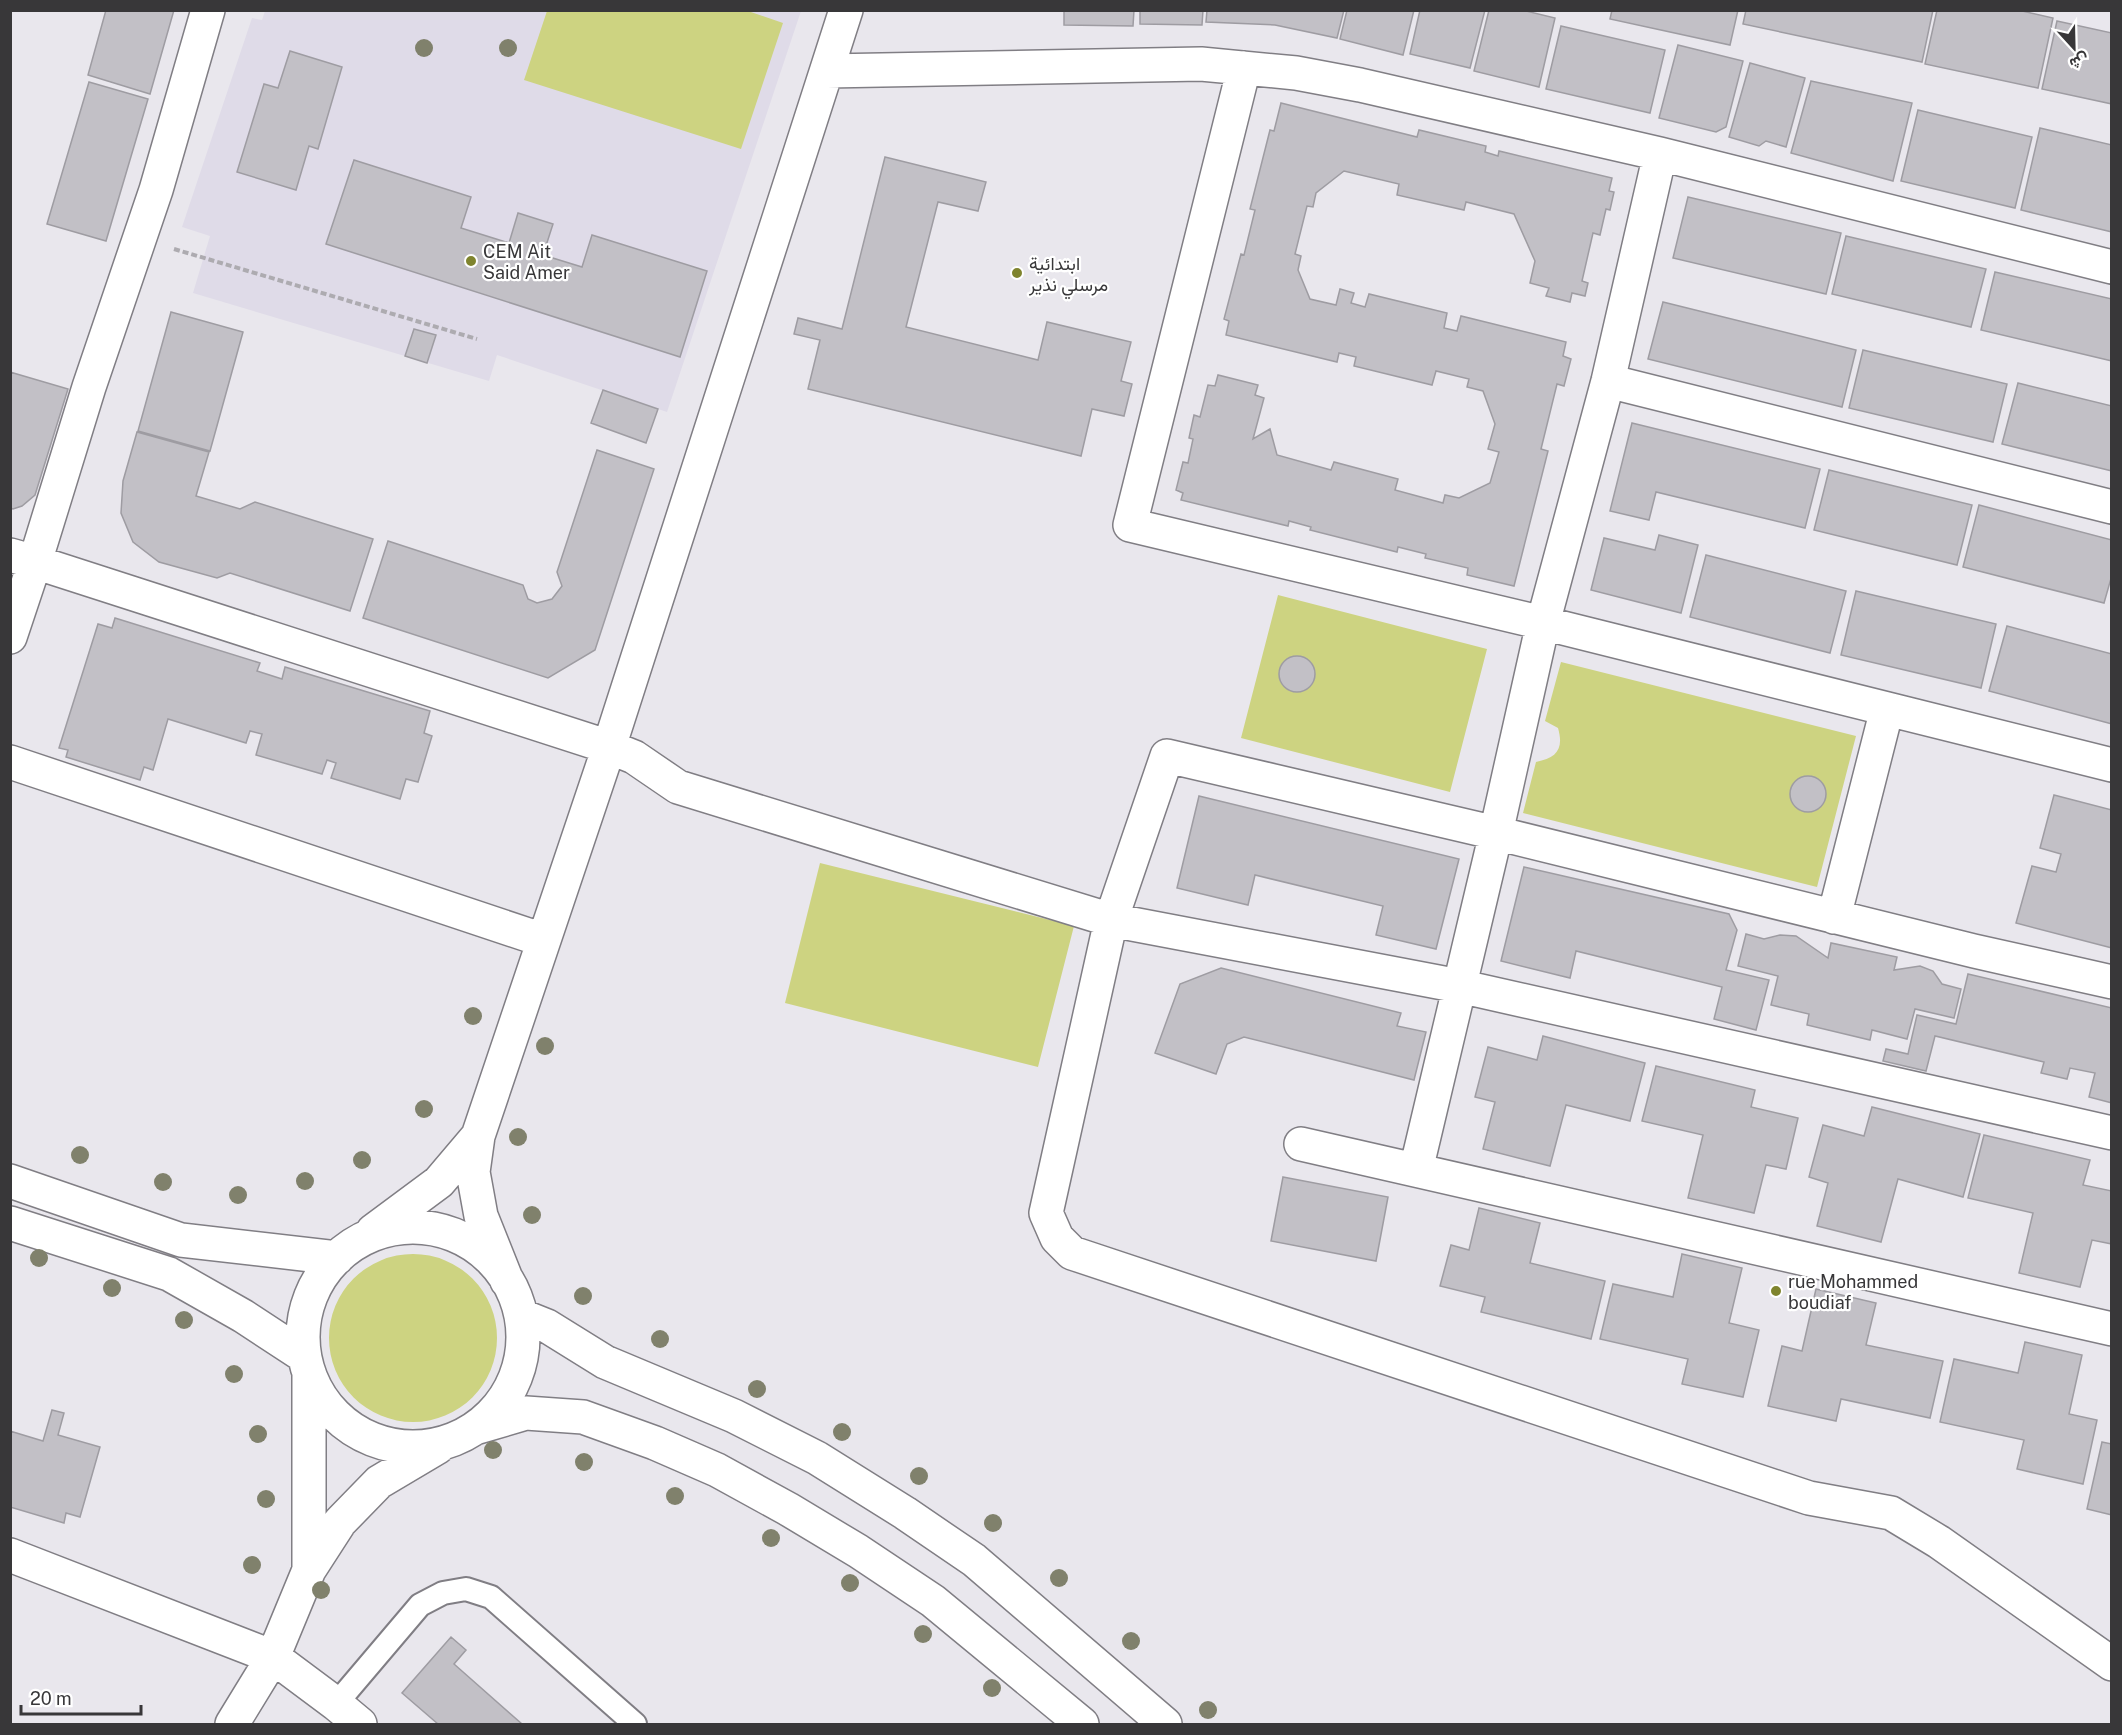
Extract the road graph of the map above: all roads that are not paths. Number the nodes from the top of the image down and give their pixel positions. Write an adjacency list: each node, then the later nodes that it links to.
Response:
1 (208, 10): 9 (street)
2 (846, 10): 4 (street)
3 (1244, 68): 4 (street); 5 (street); 10 (street)
4 (828, 70): 13 (street)
5 (1660, 154): 6 (street); 7 (street)
6 (2112, 267)
7 (1608, 381): 8 (street); 10 (street)
8 (2112, 507)
9 (23, 558): 11 (street); 13 (street)
10 (1543, 623): 12 (street); 16 (street)
11 (10, 637)
12 (1887, 709): 15 (street); 17 (street)
13 (609, 747): 18 (street); 19 (street)
14 (10, 762): 19 (street)
15 (2112, 765)
16 (1497, 833): 17 (street); 18 (street); 21 (street)
17 (1834, 917): 20 (street)
18 (1111, 920): 21 (street); 38 (street)
19 (543, 940): 23 (street)
20 (2112, 982)
21 (1459, 986): 22 (street); 25 (street)
22 (2112, 1133)
23 (478, 1136): 28 (street); 29 (street)
24 (1301, 1144): 25 (street)
25 (1416, 1170): 31 (street)
26 (10, 1181): 28 (street)
27 (10, 1223): 32 (street)
28 (344, 1252): 29 (street); 32 (street)
29 (507, 1281): 30 (street)
30 (522, 1316): 33 (street); 43 (street)
31 (2112, 1329)
32 (307, 1365): 34 (street); 36 (street)
33 (475, 1428): 34 (street); 42 (street)
34 (446, 1442): 36 (street)
35 (10, 1555): 37 (street)
36 (309, 1570): 37 (street)
37 (273, 1657): 39 (street); 40 (street)
38 (2112, 1664)
39 (348, 1714): 41 (lane)
40 (232, 1725)
41 (635, 1725)
42 (1082, 1725)
43 (1165, 1725)

